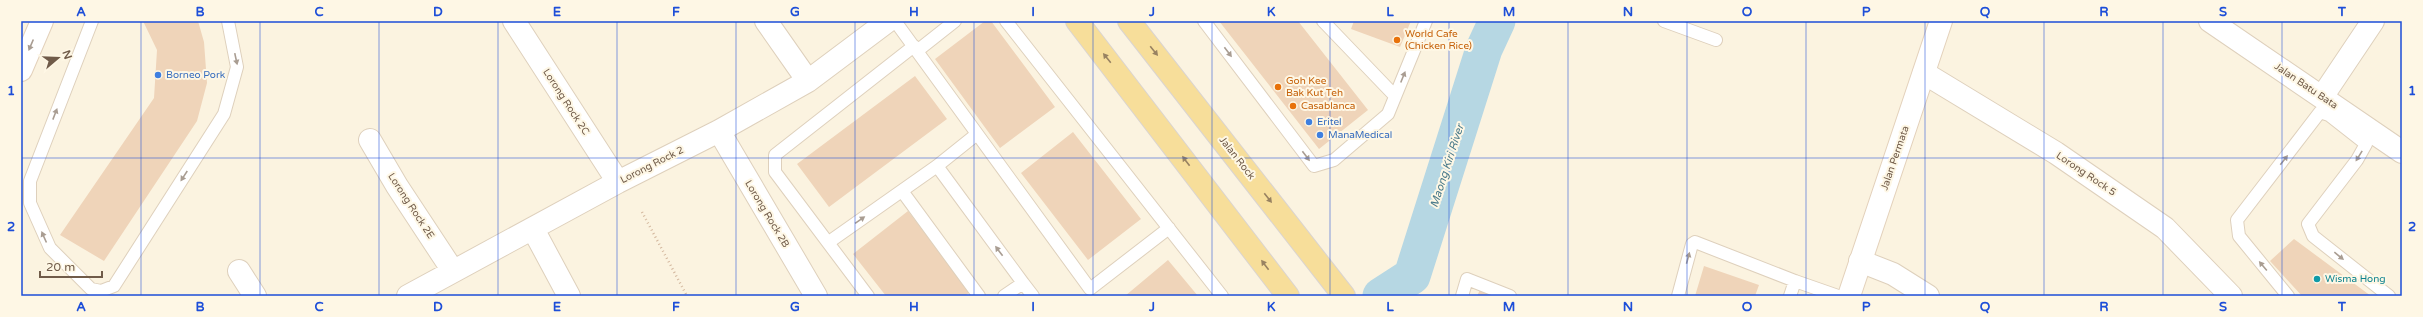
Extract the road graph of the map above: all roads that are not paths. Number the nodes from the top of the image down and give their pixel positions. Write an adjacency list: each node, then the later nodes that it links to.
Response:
1 (42, 21): 21 (street, one-way to 21)
2 (92, 21): 31 (lane, one-way to 2)
3 (228, 21): 31 (lane, one-way to 31)
4 (514, 21): 32 (street, Lorong Rock 2C)
5 (766, 21): 23 (street)
6 (888, 21): 23 (street, Lorong Rock 2)
7 (895, 21): 20 (lane)
8 (954, 21): 20 (lane)
9 (1006, 21): 34 (lane)
10 (1077, 21): 53 (main road, one-way to 10)
11 (1129, 21): 42 (main road, Jalan Rock, one-way to 42)
12 (1204, 21): 24 (lane, one-way to 24)
13 (1323, 21): 24 (lane)
14 (1426, 21): 24 (lane, one-way to 14)
15 (1664, 21): 19 (lane)
16 (1941, 21): 22 (street, Jalan Permata)
17 (2210, 21): 25 (street, Jalan Batu Bata)
18 (2373, 21): 25 (street)
19 (1716, 40)
20 (916, 49): 27 (lane); 36 (lane)
21 (21, 70)
22 (1924, 73): 37 (street, Jalan Permata); 61 (street, Lorong Rock 5)
23 (808, 81): 26 (street, Lorong Rock 2)
24 (1395, 96)
25 (2322, 97): 29 (street, Jalan Batu Bata)
26 (718, 131): 32 (street, Lorong Rock 2); 47 (street, Lorong Rock 2B)
27 (977, 134): 30 (lane); 43 (lane)
28 (370, 140): 39 (street, Lorong Rock 2E)
29 (2402, 152)
30 (936, 166): 33 (lane); 41 (lane, one-way to 30)
31 (25, 179)
32 (618, 182): 35 (street, Lorong Rock 2)
33 (902, 191): 36 (lane, one-way to 33); 49 (lane)
34 (1169, 228): 43 (lane); 52 (lane)
35 (533, 229): 39 (street, Lorong Rock 2); 46 (street)
36 (828, 242): 48 (lane)
37 (1860, 261): 59 (street, Jalan Permata); 60 (street)
38 (239, 271): 44 (street)
39 (453, 271): 45 (street, Lorong Rock 2)
40 (1795, 282): 56 (lane, one-way to 40); 57 (lane); 58 (lane)
41 (1023, 283): 50 (lane); 51 (lane)
42 (1340, 291)
43 (1086, 292)
44 (256, 296)
45 (408, 296)
46 (569, 296)
47 (816, 296)
48 (868, 296)
49 (979, 296)
50 (1004, 296)
51 (1033, 296)
52 (1222, 296)
53 (1288, 296)
54 (1462, 296): 55 (lane)
55 (1510, 296)
56 (1678, 296)
57 (1790, 296)
58 (1838, 296)
59 (1849, 296)
60 (1928, 296)
61 (2231, 296)
62 (2288, 296): 63 (lane, one-way to 63)
63 (2389, 296)

